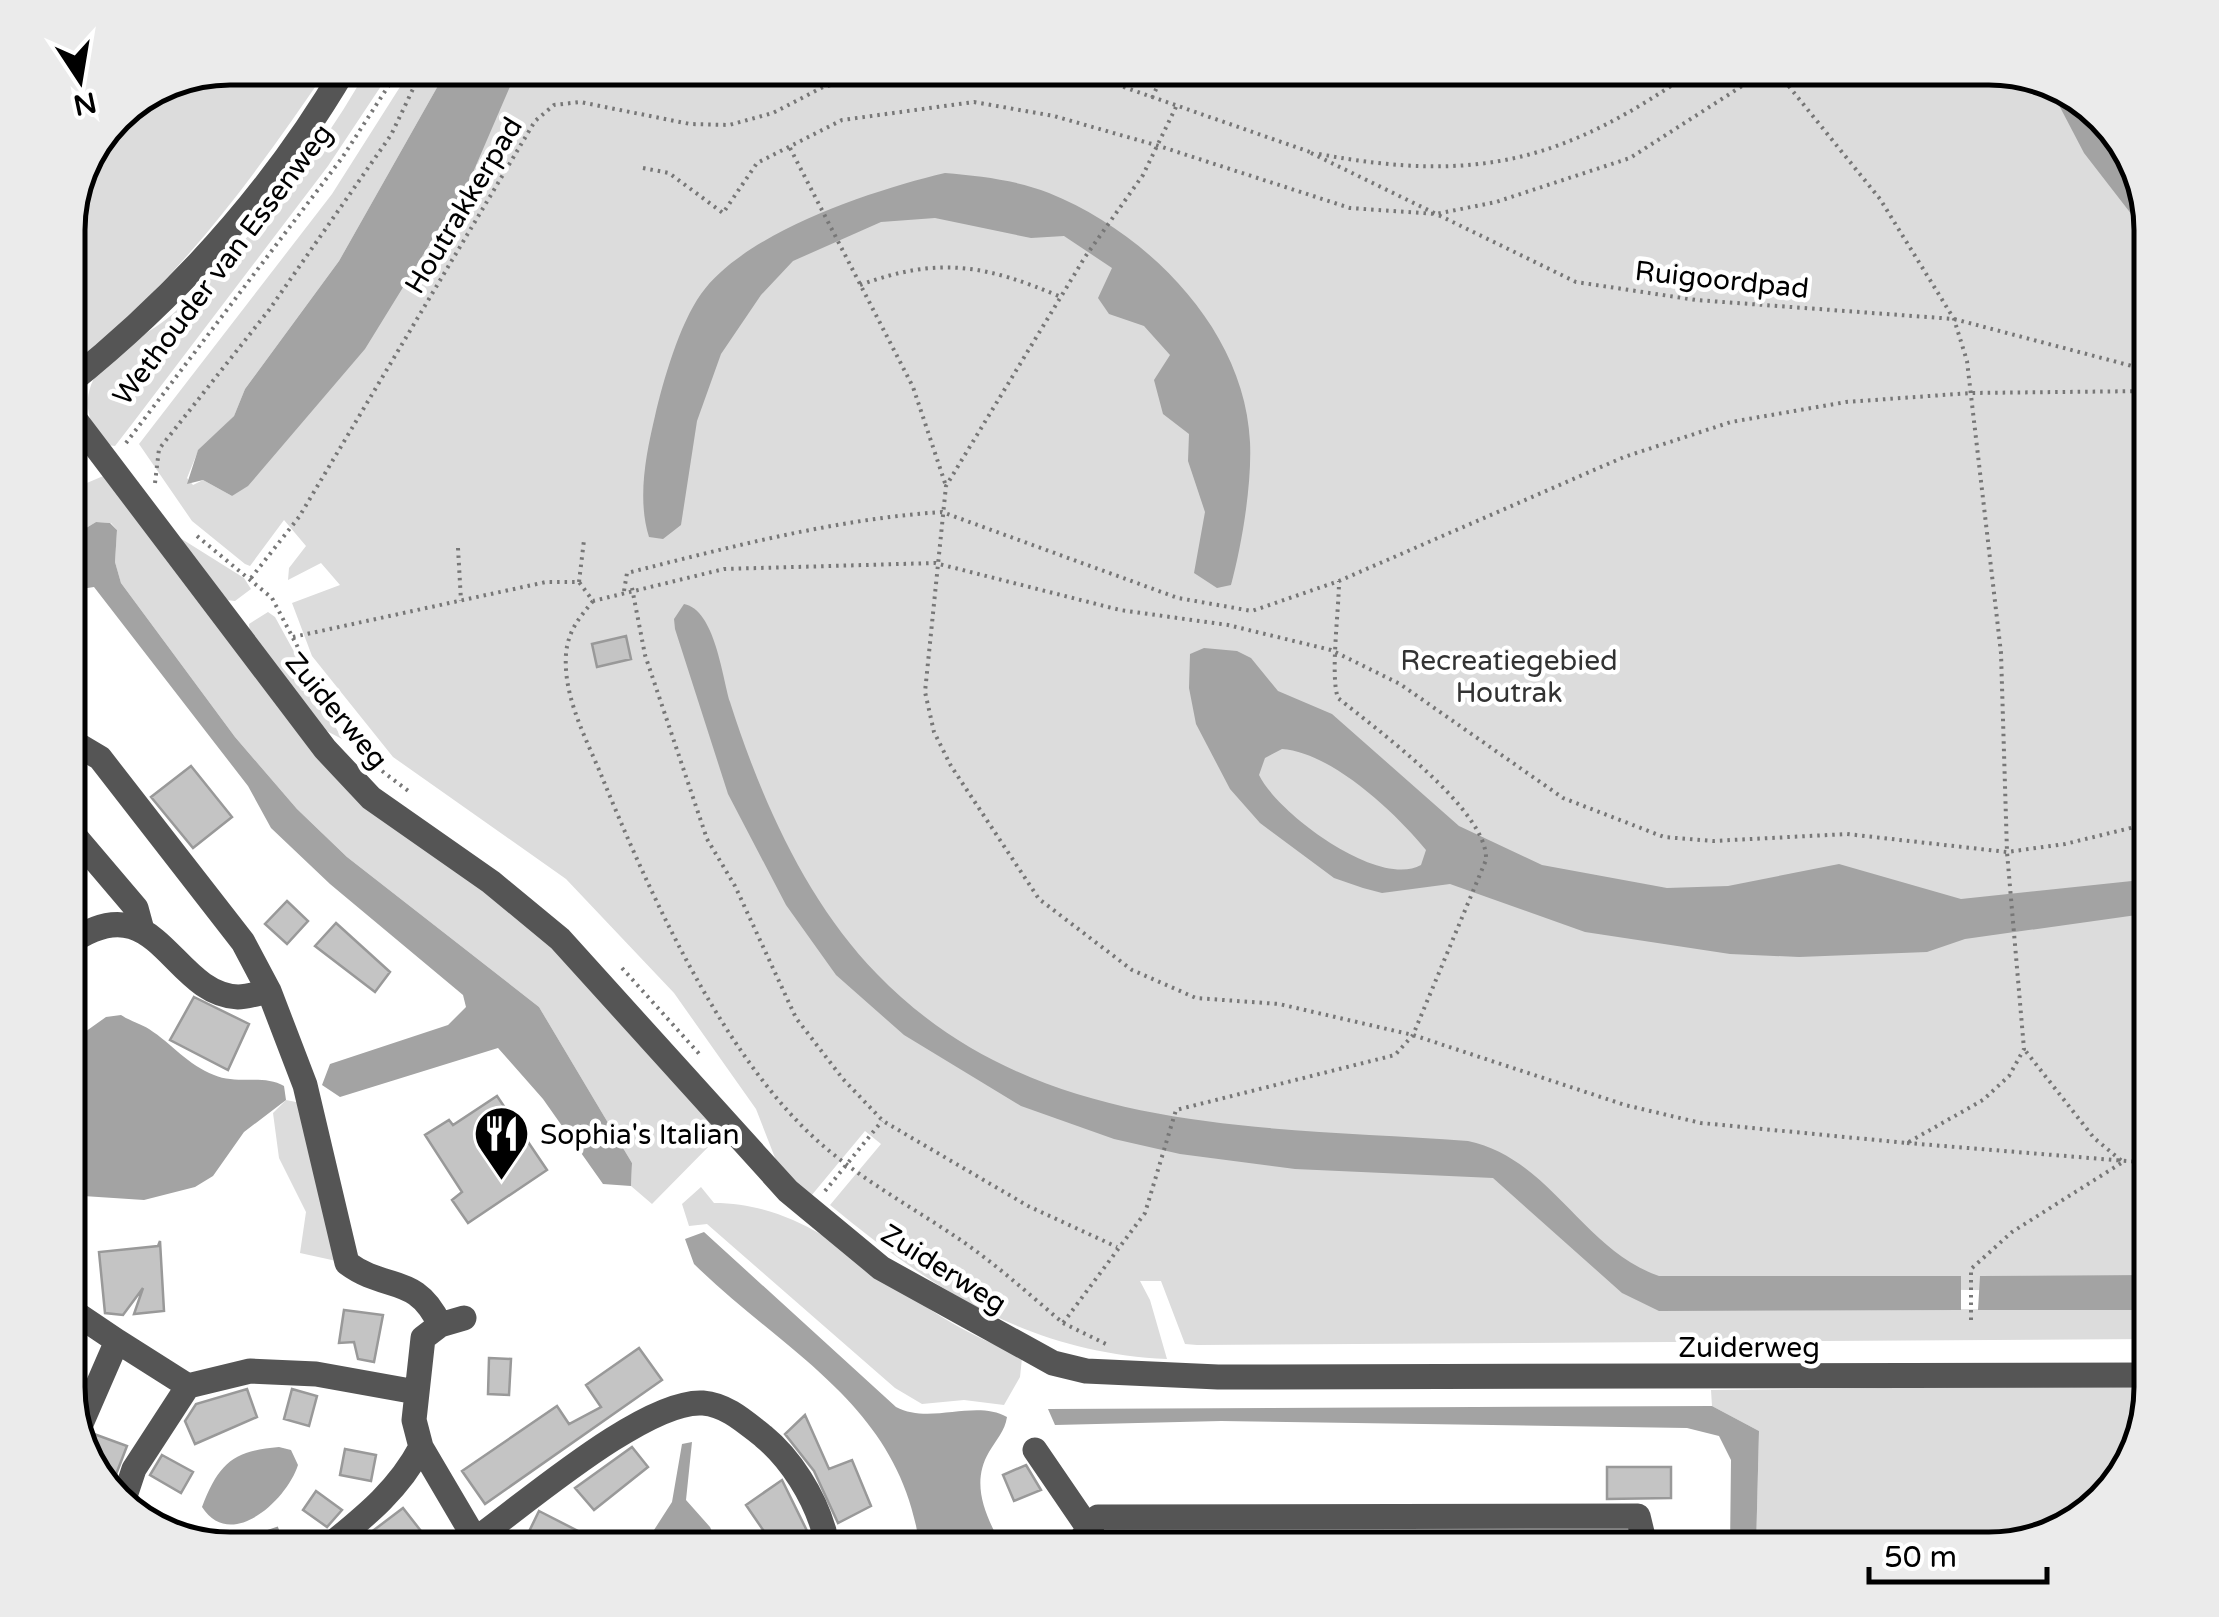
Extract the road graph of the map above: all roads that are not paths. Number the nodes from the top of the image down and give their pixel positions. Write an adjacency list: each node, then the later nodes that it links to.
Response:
1 (335, 85): 2 (street, Wethouder van Essenweg)
2 (85, 370)
3 (85, 432): 11 (street, Zuiderweg)
4 (85, 749): 8 (street)
5 (85, 848): 6 (street)
6 (142, 930): 7 (street); 8 (street)
7 (85, 932)
8 (269, 991): 13 (street)
9 (85, 1319): 10 (street)
10 (117, 1341): 12 (street); 14 (street)
11 (2134, 1374)
12 (188, 1386): 13 (street); 17 (street)
13 (416, 1392): 15 (street)
14 (87, 1411)
15 (422, 1447): 19 (street); 20 (street)
16 (1035, 1450): 22 (street)
17 (127, 1490)
18 (824, 1531): 21 (street)
19 (347, 1532)
20 (472, 1532)
21 (495, 1532)
22 (1081, 1532)
23 (1089, 1532): 24 (street)
24 (1642, 1532)

